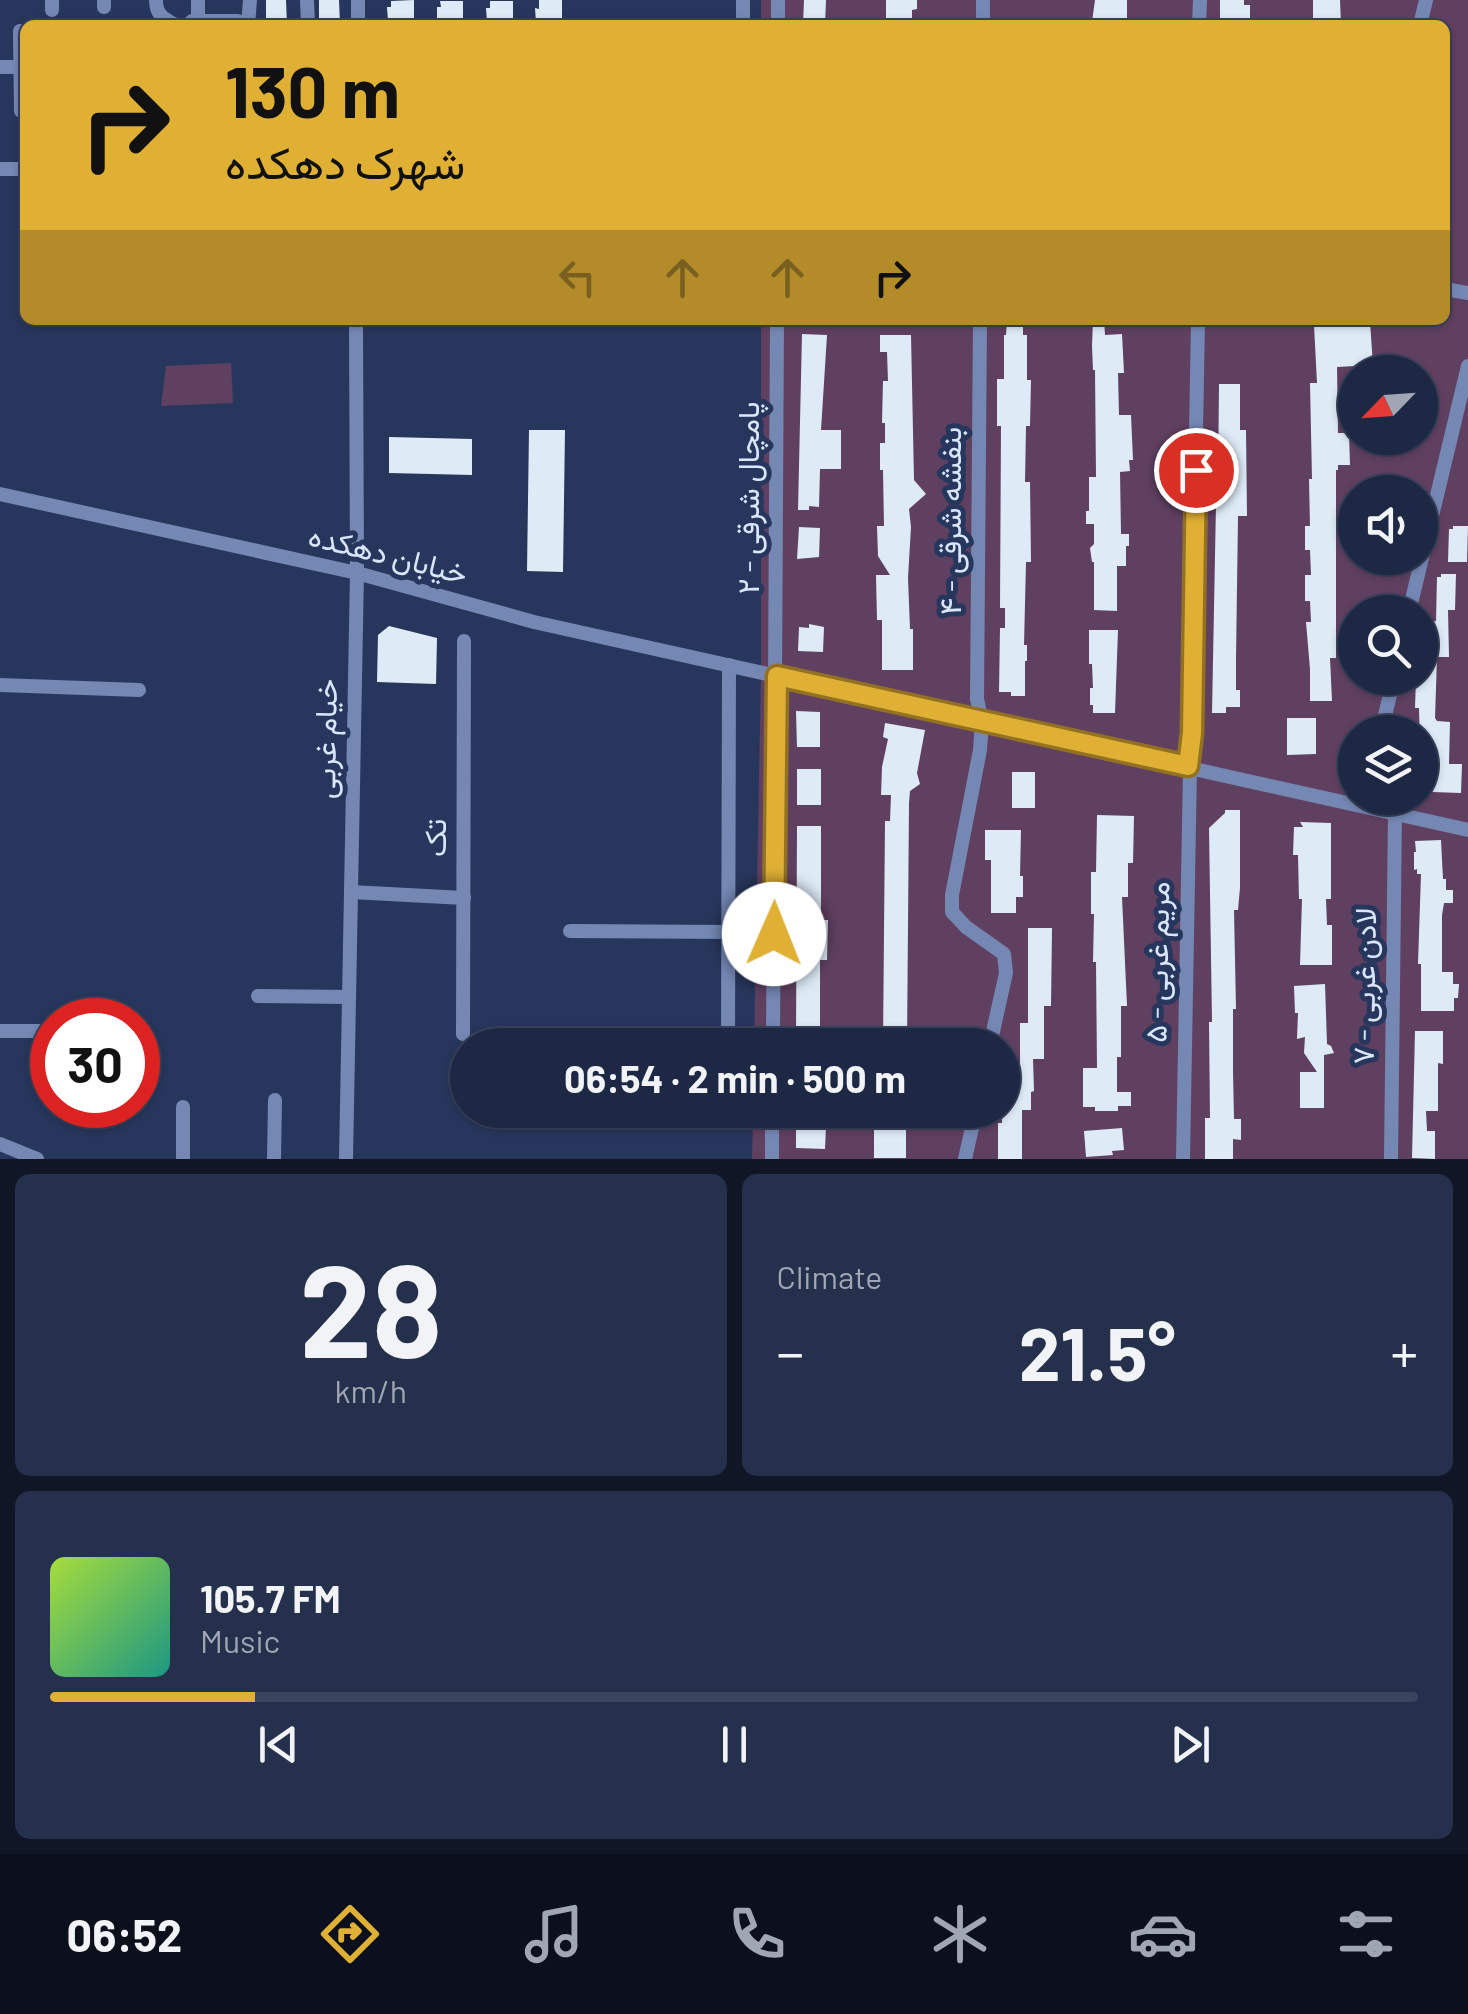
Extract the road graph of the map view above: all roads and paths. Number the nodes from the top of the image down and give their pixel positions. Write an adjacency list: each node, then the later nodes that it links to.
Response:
1 (156, 0): 2 (street)
2 (167, 20)
3 (356, 325): 9 (street, خیام غربی)
4 (777, 325): 13 (street, پامچال شرقی - ۲)
5 (980, 325): 16 (street, بنفشه شرقی - ۴)
6 (1198, 325): 17 (street, مریم غربی - ۵)
7 (1468, 366): 10 (street)
8 (0, 494): 9 (street, خیابان دهکده)
9 (357, 573): 12 (street, خیابان دهکده); 22 (street, خیام غربی)
10 (1414, 595)
11 (464, 641): 23 (street, تک)
12 (729, 666): 13 (street, خیابان دهکده); 25 (street)
13 (769, 675): 16 (street, خیابان دهکده); 30 (street, پامچال شرقی - ۲)
14 (0, 685): 15 (street)
15 (139, 690)
16 (982, 722): 17 (street, خیابان دهکده); 31 (street, بنفشه شرقی - ۴)
17 (1188, 766): 18 (street, خیابان دهکده); 45 (street, مریم غربی - ۵)
18 (1338, 797)
19 (1395, 815): 46 (street, لادن غربی - ۷)
20 (1400, 815): 21 (street, خیابان دهکده)
21 (1468, 830)
22 (351, 892): 23 (street); 27 (street, خیام غربی)
23 (464, 898): 28 (street, تک)
24 (570, 932): 25 (street)
25 (728, 932): 29 (street)
26 (258, 996): 27 (street)
27 (349, 997): 42 (street, خیام غربی)
28 (462, 1028)
29 (728, 1028)
30 (773, 1028)
31 (994, 1028)
32 (0, 1031): 33 (street)
33 (30, 1032)
34 (275, 1100): 41 (street)
35 (183, 1107): 40 (street)
36 (772, 1128): 43 (street)
37 (972, 1128): 44 (street)
38 (0, 1144): 39 (street)
39 (38, 1159)
40 (182, 1159)
41 (274, 1159)
42 (346, 1159)
43 (772, 1159)
44 (965, 1159)
45 (1183, 1159)
46 (1391, 1159)

